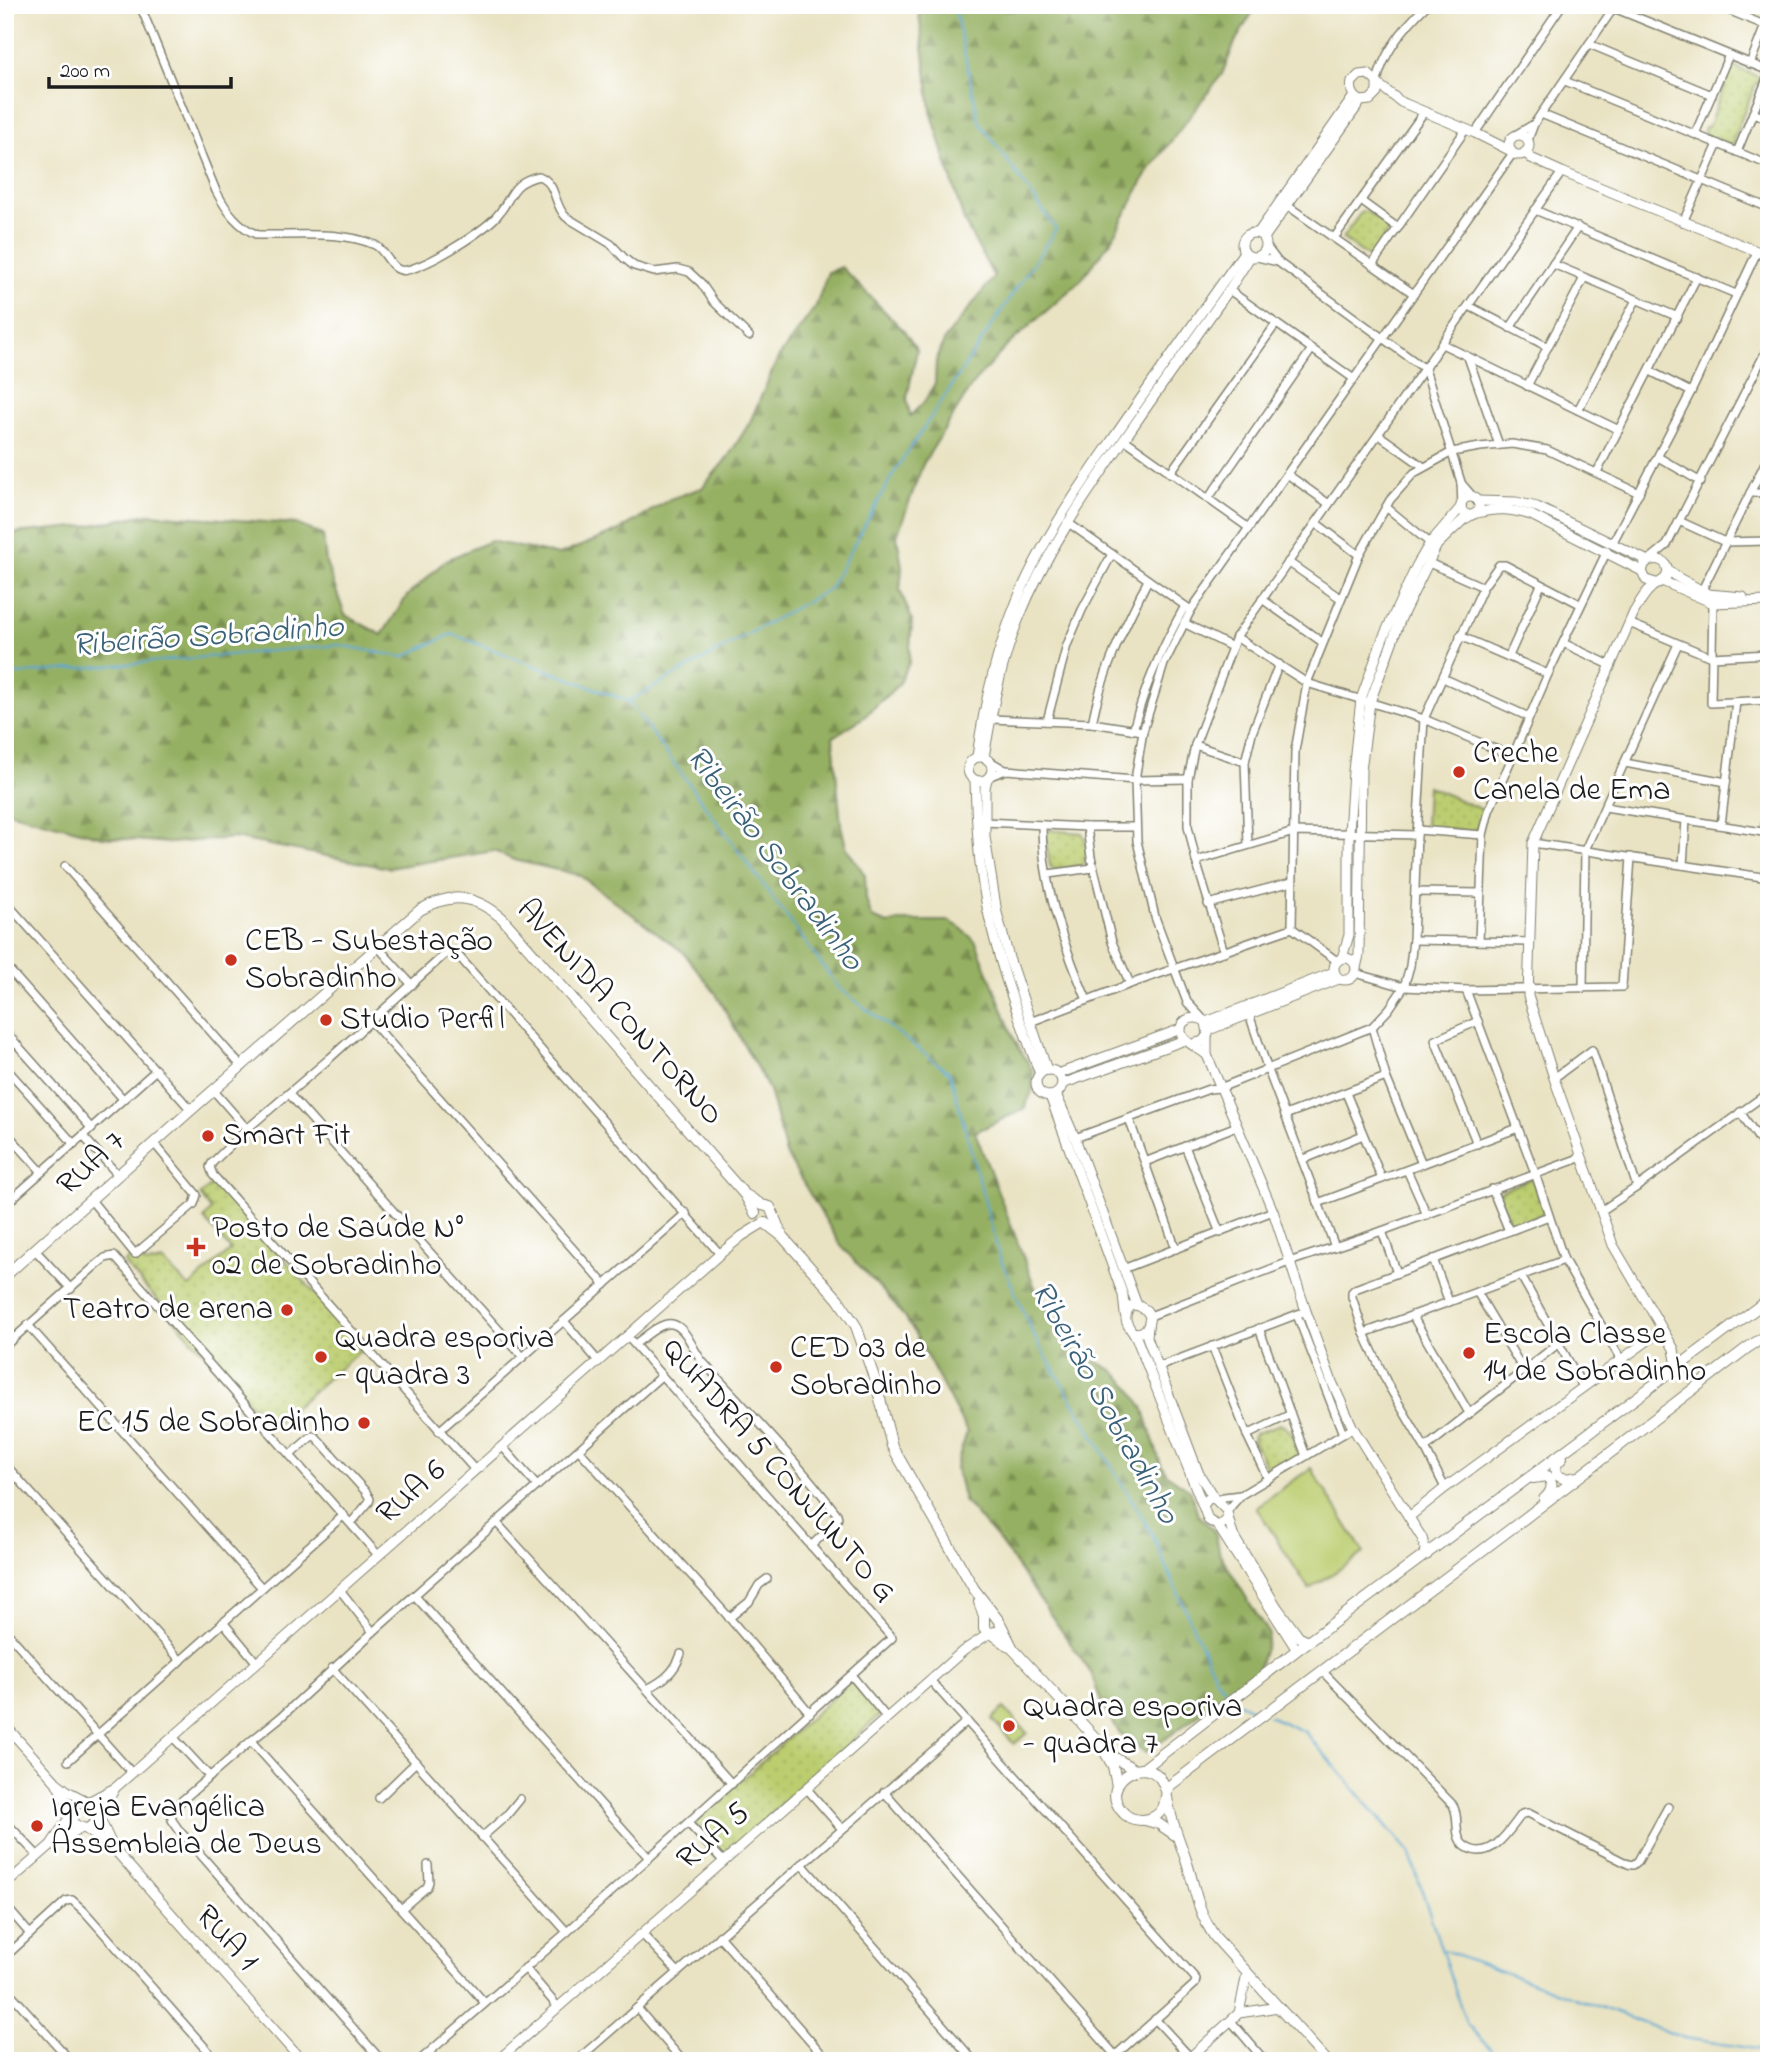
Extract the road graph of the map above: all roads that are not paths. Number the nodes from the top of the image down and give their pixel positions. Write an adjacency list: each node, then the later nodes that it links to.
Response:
1 (140, 5): 59 (street)
2 (1427, 5): 10 (street)
3 (1562, 5): 24 (street)
4 (1716, 5): 7 (street)
5 (1615, 6): 8 (street); 9 (street)
6 (1769, 15): 7 (street)
7 (1767, 26): 11 (street)
8 (1589, 44): 14 (street); 16 (street)
9 (1729, 55): 11 (street); 16 (street)
10 (1385, 60): 13 (street); 15 (street)
11 (1750, 64): 12 (street)
12 (1769, 73): 20 (street)
13 (1368, 74): 15 (street); 17 (street)
14 (1565, 81): 21 (street); 25 (street)
15 (1377, 83): 17 (street); 18 (street)
16 (1712, 95): 25 (street)
17 (1362, 99): 18 (street); 35 (street); 42 (street)
18 (1401, 102): 19 (street)
19 (1424, 112): 24 (street); 34 (street)
20 (1753, 113): 22 (street); 30 (street)
21 (1542, 114): 23 (street); 33 (street)
22 (1769, 119)
23 (1534, 124): 26 (street); 28 (street)
24 (1470, 131): 28 (street); 40 (street)
25 (1695, 134): 27 (street)
26 (1528, 140): 28 (street); 29 (street)
27 (1718, 144): 30 (street); 33 (street)
28 (1512, 145): 29 (street); 52 (street)
29 (1525, 152): 32 (street)
30 (1737, 152): 31 (street)
31 (1769, 165)
32 (1562, 172): 37 (street); 38 (street)
33 (1701, 180): 36 (street); 38 (street)
34 (1361, 201): 40 (street); 41 (street)
35 (1288, 206): 41 (street); 42 (street)
36 (1769, 208)
37 (1535, 210): 39 (street); 55 (street)
38 (1683, 222): 43 (street)
39 (1578, 227): 47 (street); 49 (street)
40 (1398, 228): 48 (street)
41 (1334, 238): 48 (street)
42 (1263, 239): 44 (street); 44 (street); 46 (street)
43 (1757, 252): 45 (street); 53 (street)
44 (1250, 255): 46 (street); 51 (street); 151 (street)
45 (1769, 256)
46 (1278, 262): 60 (street)
47 (1553, 264): 50 (street); 58 (street)
48 (1372, 265): 52 (street)
49 (1697, 277): 53 (street); 56 (street)
50 (1584, 278): 54 (street); 63 (street)
51 (1229, 290): 57 (street); 74 (street)
52 (1414, 294): 60 (street)
53 (1737, 294): 70 (street)
54 (1636, 300): 56 (street); 71 (street)
55 (1469, 306): 58 (street); 61 (street)
56 (1678, 317): 67 (street)
57 (1276, 324): 64 (street); 81 (street)
58 (1510, 328): 63 (street)
59 (749, 336)
60 (1383, 338): 66 (street); 68 (street)
61 (1442, 345): 65 (street); 66 (street)
62 (1769, 345): 84 (street)
63 (1548, 347): 69 (street)
64 (1312, 349): 68 (street); 88 (street)
65 (1468, 357): 69 (street); 75 (street)
66 (1425, 369): 73 (street); 76 (street)
67 (1650, 371): 70 (street); 72 (street)
68 (1354, 379): 82 (street)
69 (1527, 386): 71 (street)
70 (1692, 391): 78 (street)
71 (1578, 410): 72 (street)
72 (1619, 430): 80 (street)
73 (1378, 435): 79 (street); 90 (street)
74 (1124, 439): 81 (street); 95 (street)
75 (1499, 445): 76 (street); 80 (street)
76 (1452, 452): 79 (street); 83 (street)
77 (1769, 455): 86 (street)
78 (1658, 457): 84 (street); 85 (street)
79 (1424, 467): 92 (street)
80 (1597, 472): 85 (street)
81 (1170, 473): 88 (street)
82 (1287, 474): 90 (street); 97 (street)
83 (1461, 482): 89 (street); 91 (street)
84 (1700, 482): 94 (street)
85 (1639, 493): 102 (street)
86 (1750, 493): 87 (street); 99 (street)
87 (1769, 493)
88 (1208, 499): 97 (street)
89 (1476, 500): 91 (street); 93 (street); 102 (street)
90 (1329, 504): 96 (street)
91 (1462, 506): 93 (street); 100 (street)
92 (1386, 507): 100 (street); 104 (street)
93 (1473, 514): 102 (street); 107 (street)
94 (1679, 521): 99 (street); 101 (street)
95 (1068, 522): 103 (street); 143 (street)
96 (1316, 523): 104 (street); 106 (street)
97 (1249, 527): 121 (street)
98 (1769, 541): 99 (street)
99 (1725, 542): 114 (street)
100 (1430, 543): 140 (street)
101 (1667, 545): 105 (street); 108 (street)
102 (1610, 548): 105 (street); 109 (street); 120 (street)
103 (1112, 554): 110 (street); 145 (street)
104 (1359, 555): 116 (street)
105 (1649, 560): 108 (street); 109 (street)
106 (1288, 562): 116 (street); 117 (street)
107 (1429, 563): 113 (street); 140 (street)
108 (1667, 567): 111 (street); 114 (street)
109 (1642, 572): 111 (street); 122 (street)
110 (1149, 580): 121 (street); 146 (street)
111 (1659, 582): 119 (street); 122 (street)
112 (1541, 585): 113 (street); 120 (street); 132 (street)
113 (1483, 587): 125 (street)
114 (1702, 590): 115 (street)
115 (1769, 595)
116 (1340, 598): 127 (street)
117 (1262, 599): 126 (street); 127 (street)
118 (1769, 601): 119 (street)
119 (1713, 603): 133 (street)
120 (1580, 604): 128 (street)
121 (1188, 608): 123 (street); 147 (street)
122 (1634, 612): 124 (street)
123 (1184, 623): 130 (street); 148 (street)
124 (1629, 623): 129 (street); 135 (street)
125 (1461, 636): 132 (street); 137 (street)
126 (1236, 637): 130 (street); 134 (street)
127 (1322, 642): 138 (street)
128 (1563, 643): 135 (street); 136 (street)
129 (1678, 644): 133 (street); 153 (street)
130 (1233, 647): 149 (street)
131 (1769, 654): 133 (street)
132 (1509, 656): 136 (street)
133 (1711, 657): 141 (street)
134 (1279, 664): 138 (street); 152 (street)
135 (1610, 665): 173 (street)
136 (1548, 674): 142 (street)
137 (1443, 678): 142 (street); 144 (street)
138 (1307, 683): 140 (street); 168 (street)
139 (1769, 700): 141 (street)
140 (1366, 701): 144 (street); 171 (street)
141 (1736, 702): 159 (street)
142 (1529, 717): 150 (street)
143 (990, 719): 145 (street); 151 (street)
144 (1424, 719): 150 (street); 169 (street)
145 (1047, 721): 146 (street)
146 (1092, 723): 147 (street)
147 (1133, 730): 148 (street)
148 (1143, 731): 158 (street)
149 (1195, 745): 152 (street); 156 (street)
150 (1512, 756): 172 (street)
151 (984, 758): 154 (street); 155 (street); 157 (street)
152 (1245, 762): 174 (street)
153 (1625, 763): 159 (street); 161 (street)
154 (1006, 770): 155 (street); 158 (street)
155 (988, 777): 157 (street); 163 (street)
156 (1188, 779): 158 (street); 177 (street)
157 (975, 780): 221 (street)
158 (1135, 780): 167 (street)
159 (1726, 782): 165 (street)
160 (1769, 802): 170 (street)
161 (1605, 807): 162 (street); 175 (street)
162 (1686, 820): 165 (street); 178 (street)
163 (984, 822): 164 (street); 210 (street)
164 (1042, 825): 166 (street); 181 (street)
165 (1721, 825): 170 (street)
166 (1087, 827): 167 (street); 180 (street)
167 (1136, 827): 196 (street)
168 (1294, 832): 171 (street); 174 (street); 183 (street)
169 (1417, 832): 171 (street); 172 (street); 184 (street)
170 (1767, 832)
171 (1354, 833): 194 (street); 197 (street)
172 (1483, 835): 185 (street)
173 (1533, 843): 175 (street); 191 (street)
174 (1248, 845): 177 (street)
175 (1585, 850): 176 (street); 203 (street)
176 (1631, 857): 178 (street); 203 (street)
177 (1196, 861): 187 (street)
178 (1683, 865): 182 (street)
179 (65, 866): 218 (street)
180 (1093, 868): 181 (street); 199 (street)
181 (1048, 874): 205 (street)
182 (1769, 878)
183 (1292, 882): 187 (street); 188 (street)
184 (1416, 892): 185 (street); 189 (street)
185 (1480, 893): 190 (street)
186 (5, 901): 219 (street)
187 (1208, 904): 193 (street)
188 (1292, 928): 193 (street); 194 (street)
189 (1413, 940): 190 (street); 201 (street)
190 (1479, 942): 191 (street)
191 (1529, 942): 202 (street)
192 (377, 947): 200 (street); 218 (main road, AVENIDA CONTORNO); 268 (main road, AVENIDA CONTORNO)
193 (1224, 952): 196 (street)
194 (1340, 960): 197 (street); 198 (street)
195 (5, 965): 231 (street)
196 (1175, 969): 199 (street); 206 (street)
197 (1356, 970): 198 (street); 201 (street)
198 (1337, 976): 207 (street); 212 (street)
199 (1130, 984): 205 (street)
200 (412, 985): 208 (street); 265 (street)
201 (1404, 987): 204 (street); 213 (street)
202 (1528, 988): 203 (street); 204 (street); 223 (street)
203 (1583, 988)
204 (1466, 990): 209 (street)
205 (1087, 1000): 210 (street)
206 (1187, 1002): 211 (street); 212 (street)
207 (1249, 1014): 212 (street); 220 (street)
208 (371, 1021): 229 (street); 285 (street)
209 (1478, 1021): 237 (street); 245 (street)
210 (1030, 1022): 221 (street)
211 (1183, 1025): 212 (street); 215 (street); 224 (street)
212 (1206, 1027): 215 (street); 216 (street)
213 (1372, 1027): 220 (street); 222 (street)
214 (5, 1031): 238 (street)
215 (1189, 1042): 216 (street); 224 (street)
216 (1207, 1055): 225 (street)
217 (5, 1067): 246 (street)
218 (242, 1067): 226 (main road, AVENIDA CONTORNO)
219 (156, 1070): 231 (street); 232 (street)
220 (1268, 1070): 225 (street); 234 (street)
221 (1044, 1072): 224 (street); 230 (street)
222 (1386, 1077): 228 (street); 252 (street)
223 (1554, 1078): 249 (street); 258 (street)
224 (1060, 1079): 230 (street)
225 (1220, 1088): 235 (street); 236 (street)
226 (214, 1091): 232 (main road, RUA 7); 239 (street)
227 (1769, 1092): 233 (street)
228 (1346, 1093): 234 (street); 241 (street)
229 (289, 1094): 239 (street); 310 (street)
230 (1053, 1095): 243 (street); 292 (street)
231 (123, 1099): 238 (street)
232 (191, 1111): 244 (main road, RUA 7)
233 (1740, 1112): 248 (street); 258 (street)
234 (1285, 1115): 250 (street)
235 (1129, 1119): 243 (street); 251 (street)
236 (1237, 1126): 247 (street); 263 (street)
237 (1518, 1128): 245 (street); 255 (street)
238 (92, 1129): 242 (street)
239 (247, 1129): 322 (street)
240 (5, 1131): 254 (street)
241 (1363, 1135): 250 (street); 257 (street)
242 (83, 1136): 246 (street); 256 (street)
243 (1075, 1138): 281 (street)
244 (154, 1143): 256 (main road, RUA 7); 260 (street)
245 (1477, 1143): 252 (street)
246 (74, 1144): 254 (street)
247 (1185, 1146): 251 (street); 272 (street)
248 (1769, 1153)
249 (1582, 1157): 255 (street); 264 (street)
250 (1302, 1160): 262 (street)
251 (1144, 1162): 276 (street)
252 (1422, 1164): 253 (street)
253 (1407, 1170): 257 (street); 267 (street)
254 (42, 1172): 261 (street)
255 (1535, 1173): 259 (street); 269 (street)
256 (118, 1175): 260 (main road, RUA 7)
257 (1382, 1179): 262 (street)
258 (1637, 1187): 264 (street)
259 (1493, 1189): 267 (street); 271 (street)
260 (90, 1200): 275 (main road, RUA 7)
261 (7, 1201)
262 (1318, 1203): 274 (street)
263 (1273, 1211): 272 (street); 280 (street)
264 (1601, 1211): 299 (street)
265 (686, 1213): 277 (street); 285 (street)
266 (773, 1215): 268 (main road); 268 (main road); 273 (main road)
267 (1427, 1215): 270 (street)
268 (760, 1216): 273 (main road); 277 (street, RUA 6)
269 (1549, 1216): 271 (street); 279 (street)
270 (1382, 1231): 274 (street); 282 (street)
271 (1509, 1231): 278 (street)
272 (1220, 1233): 276 (street)
273 (782, 1236): 354 (main road)
274 (1335, 1247): 280 (street)
275 (35, 1250): 283 (main road, RUA 7); 286 (street)
276 (1176, 1250): 281 (street)
277 (720, 1254): 303 (street, RUA 6)
278 (1433, 1259): 282 (street); 288 (street)
279 (1564, 1260): 284 (street); 311 (street)
280 (1289, 1262): 291 (street); 294 (street)
281 (1124, 1269): 290 (street)
282 (1397, 1273): 302 (street)
283 (5, 1276)
284 (1521, 1276): 287 (street); 304 (street)
285 (605, 1285): 295 (street)
286 (71, 1289): 296 (street); 328 (street)
287 (1477, 1292): 288 (street); 315 (street)
288 (1449, 1302): 293 (street)
289 (1767, 1302): 309 (main road)
290 (1138, 1305): 292 (street); 294 (street)
291 (1302, 1313): 298 (street); 320 (street); 323 (street)
292 (1125, 1314): 301 (street)
293 (1412, 1315): 302 (street); 318 (street)
294 (1150, 1316): 297 (street)
295 (564, 1321): 310 (street); 312 (street)
296 (28, 1325): 306 (street); 353 (street)
297 (1148, 1327): 301 (street); 313 (street)
298 (1259, 1328): 307 (street); 319 (street)
299 (1662, 1330): 308 (street); 311 (street)
300 (1769, 1332): 332 (main road)
301 (1133, 1333): 339 (street)
302 (1364, 1333): 326 (street)
303 (627, 1336): 305 (street, QUADRA 5 CONJUNTO G); 312 (street, RUA 6)
304 (1559, 1343): 315 (street); 317 (street)
305 (635, 1344): 316 (street, QUADRA 5 CONJUNTO G); 349 (street)
306 (5, 1346)
307 (1212, 1346): 313 (street); 324 (street)
308 (1674, 1349): 309 (street); 314 (street)
309 (1694, 1355): 314 (main road)
310 (523, 1357): 322 (street)
311 (1621, 1360): 317 (street)
312 (598, 1361): 325 (street, RUA 6)
313 (1158, 1367): 338 (street)
314 (1677, 1367): 321 (main road)
315 (1524, 1371): 318 (street)
316 (662, 1376): 327 (street); 349 (street, QUADRA 5 CONJUNTO G)
317 (1584, 1387): 336 (street)
318 (1469, 1413): 326 (street)
319 (1289, 1415): 324 (street); 329 (street)
320 (1353, 1428): 323 (street); 342 (street)
321 (1594, 1430): 332 (main road); 334 (main road)
322 (439, 1431): 331 (street)
323 (1343, 1434): 329 (street)
324 (1247, 1435): 333 (street)
325 (502, 1446): 331 (street, RUA 6); 335 (street)
326 (1424, 1448): 336 (street)
327 (579, 1450): 335 (street); 357 (street)
328 (291, 1454): 341 (street); 344 (street)
329 (1306, 1456): 333 (street)
330 (5, 1464): 367 (street)
331 (475, 1470): 350 (street, RUA 6)
332 (1578, 1476): 345 (main road)
333 (1268, 1479): 337 (street)
334 (1524, 1482): 345 (main road); 348 (main road)
335 (537, 1486): 343 (street)
336 (1445, 1488): 342 (street)
337 (1241, 1495): 338 (street); 340 (street)
338 (1216, 1499): 339 (street); 340 (street)
339 (1203, 1506): 346 (street)
340 (1227, 1514): 346 (street); 363 (street)
341 (344, 1515): 344 (street); 353 (street)
342 (1409, 1517): 347 (street)
343 (497, 1522): 356 (street); 373 (street)
344 (351, 1523): 350 (street)
345 (1516, 1525): 370 (main road)
346 (1218, 1526): 365 (street)
347 (1422, 1538): 348 (street); 351 (street)
348 (1443, 1543): 351 (main road)
349 (811, 1546): 371 (street, QUADRA 5 CONJUNTO G)
350 (378, 1555): 355 (street, RUA 6)
351 (1427, 1555): 363 (main road)
352 (767, 1579): 357 (street)
353 (262, 1588): 359 (street)
354 (974, 1589): 358 (main road); 360 (main road)
355 (340, 1590): 362 (street); 368 (street, RUA 6)
356 (415, 1595): 362 (street); 410 (street)
357 (729, 1618): 374 (street)
358 (998, 1621): 360 (main road); 364 (main road)
359 (223, 1622): 367 (street); 368 (street)
360 (987, 1629): 364 (main road); 372 (street, RUA 5)
361 (5, 1630): 378 (street)
362 (373, 1632): 369 (street)
363 (1309, 1642): 365 (main road)
364 (1013, 1649): 381 (main road)
365 (1297, 1650): 384 (main road)
366 (681, 1654): 373 (street)
367 (181, 1661): 378 (street)
368 (257, 1663): 379 (street, RUA 6)
369 (332, 1668): 380 (street); 383 (street)
370 (1322, 1671): 393 (main road); 397 (street)
371 (852, 1676): 374 (street); 375 (street)
372 (930, 1680): 375 (street, RUA 5); 376 (street)
373 (647, 1689): 388 (street)
374 (810, 1713): 388 (street)
375 (887, 1718): 391 (street, RUA 5)
376 (967, 1721): 392 (street); 431 (street)
377 (5, 1725): 387 (street)
378 (98, 1734): 382 (street); 385 (street)
379 (173, 1737): 385 (street, RUA 6); 386 (street)
380 (251, 1741): 386 (street); 416 (street)
381 (1098, 1742): 384 (main road); 389 (main road)
382 (68, 1761)
383 (416, 1762): 394 (street); 405 (street)
384 (1139, 1769): 389 (main road); 393 (main road)
385 (132, 1773): 390 (street, RUA 6)
386 (210, 1777): 438 (street)
387 (56, 1782): 396 (street); 398 (street)
388 (732, 1784): 402 (street)
389 (1117, 1786): 400 (main road)
390 (115, 1788): 396 (street, RUA 6); 399 (street, RUA 6)
391 (807, 1789): 404 (street); 411 (street, RUA 5)
392 (884, 1792): 404 (street); 433 (street)
393 (1166, 1794): 400 (main road); 406 (main road)
394 (379, 1798)
395 (520, 1800): 405 (street)
396 (87, 1801): 398 (street); 399 (street)
397 (1668, 1807)
398 (71, 1814): 403 (street); 407 (street)
399 (99, 1816): 403 (street); 408 (street)
400 (1144, 1820): 406 (main road)
401 (5, 1821): 409 (street)
402 (688, 1823): 410 (street); 411 (street)
403 (84, 1829): 407 (street); 408 (street)
404 (842, 1829): 412 (street)
405 (482, 1837): 417 (street)
406 (1178, 1838): 424 (main road)
407 (51, 1844): 409 (street)
408 (114, 1849): 437 (street, RUA 1)
409 (38, 1856): 414 (street)
410 (649, 1858): 417 (street)
411 (723, 1862): 419 (street, RUA 5)
412 (802, 1864): 420 (street); 444 (street)
413 (428, 1865): 416 (street)
414 (5, 1885)
415 (5, 1905): 418 (street)
416 (401, 1909): 426 (street)
417 (567, 1932): 422 (street)
418 (30, 1934): 421 (street); 436 (street)
419 (642, 1934): 423 (street); 427 (street, RUA 5)
420 (719, 1936): 423 (street); 443 (street)
421 (5, 1956)
422 (525, 1969): 426 (street); 427 (street)
423 (678, 1972): 429 (street)
424 (1247, 1973): 428 (main road); 430 (street)
425 (5, 1987): 435 (street)
426 (485, 2003): 439 (street)
427 (558, 2007): 440 (street, RUA 5)
428 (1279, 2007): 430 (street); 446 (main road)
429 (637, 2008): 441 (street); 442 (street)
430 (1239, 2013): 432 (street)
431 (1155, 2019): 433 (street); 434 (street)
432 (1231, 2021): 434 (street); 445 (street)
433 (1112, 2058)
434 (1188, 2059)
435 (72, 2061)
436 (217, 2061)
437 (302, 2061)
438 (382, 2061)
439 (419, 2061)
440 (497, 2061)
441 (576, 2061)
442 (683, 2061)
443 (828, 2061)
444 (974, 2061)
445 (1264, 2061)
446 (1326, 2061)

